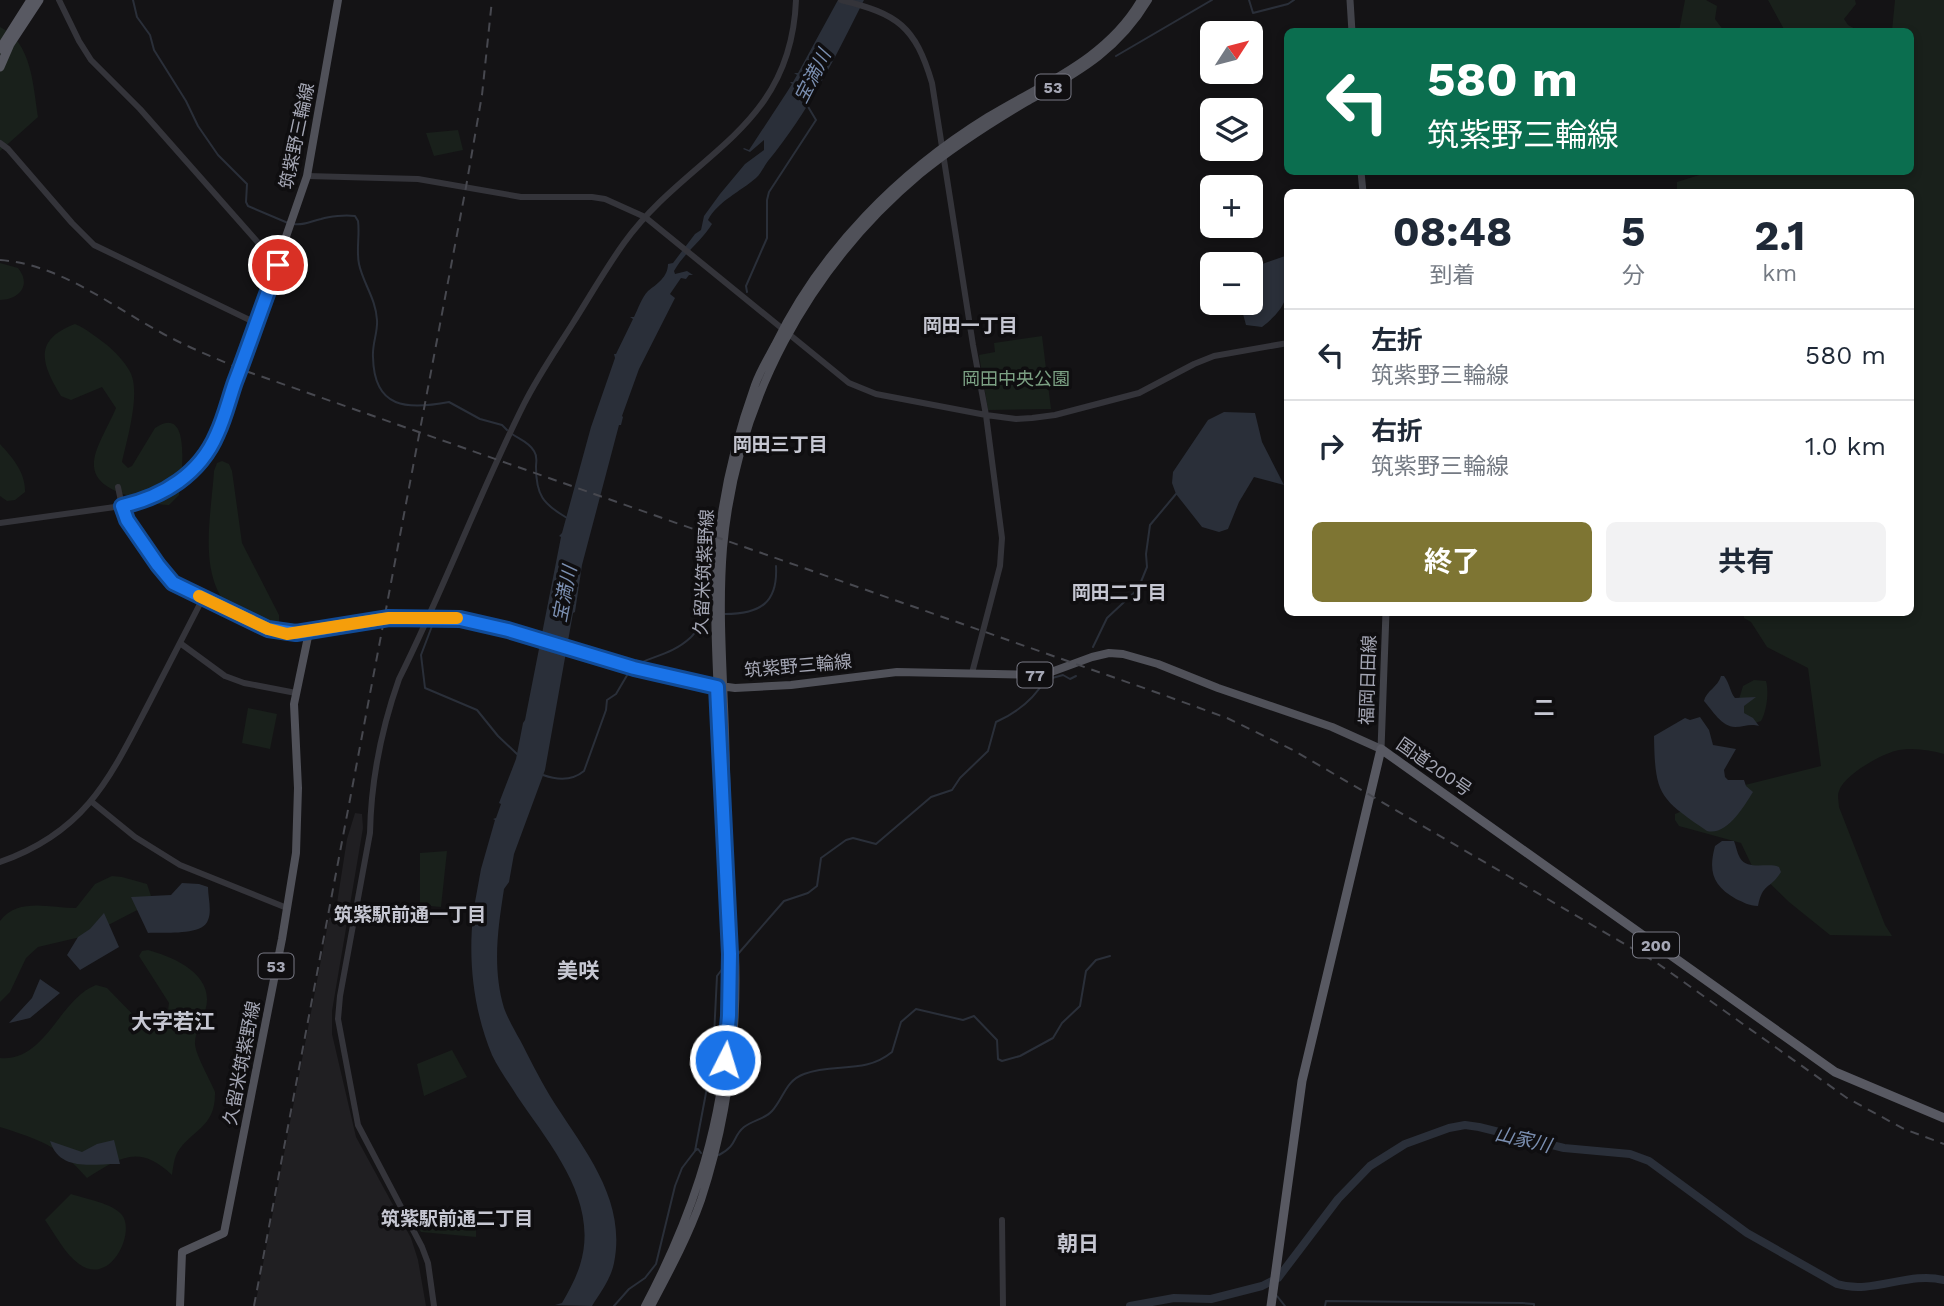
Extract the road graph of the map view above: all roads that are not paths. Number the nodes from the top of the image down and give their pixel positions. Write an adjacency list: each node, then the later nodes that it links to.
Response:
1 (32, 0): 11 (highway)
2 (40, 0): 12 (highway)
3 (59, 0): 17 (street)
4 (338, 0): 15 (main road, 筑紫野三輪線)
5 (796, 0): 16 (street)
6 (841, 0): 14 (street)
7 (1141, 0): 14 (main road, 久留米筑紫野線 / 53)
8 (1148, 0): 14 (main road, 久留米筑紫野線 / 53)
9 (1350, 0): 10 (main road)
10 (1352, 28)
11 (0, 49)
12 (0, 67)
13 (0, 143): 18 (street)
14 (942, 152): 19 (main road, 久留米筑紫野線 / 53); 21 (street)
15 (307, 176): 16 (street); 17 (main road, 筑紫野三輪線)
16 (645, 217): 19 (street); 27 (street)
17 (278, 265): 18 (main road, 筑紫野三輪線)
18 (256, 323): 23 (main road, 筑紫野三輪線)
19 (785, 332): 21 (street); 31 (main road, 久留米筑紫野線 / 53)
20 (1284, 344): 21 (street)
21 (986, 415): 30 (street)
22 (118, 487): 23 (street)
23 (122, 506): 24 (street); 25 (main road, 筑紫野三輪線 / 77)
24 (0, 523)
25 (203, 598): 28 (main road, 筑紫野三輪線 / 77); 29 (street)
26 (1386, 616): 33 (main road, 福岡日田線)
27 (428, 617): 28 (main road, 筑紫野三輪線 / 77); 31 (main road, 筑紫野三輪線 / 77); 40 (street)
28 (309, 632): 32 (main road, 久留米筑紫野線 / 53)
29 (180, 643): 32 (street); 34 (street)
30 (972, 673): 31 (main road, 筑紫野三輪線 / 77); 33 (main road, 筑紫野三輪線 / 77)
31 (720, 687): 41 (main road, 久留米筑紫野線 / 53); 42 (main road, 久留米筑紫野線 / 53)
32 (296, 693): 36 (main road, 久留米筑紫野線 / 53)
33 (1381, 749): 37 (highway, 国道200号 / 200); 44 (highway, 国道200号)
34 (92, 802): 35 (street); 36 (street)
35 (0, 862)
36 (287, 908): 39 (main road, 久留米筑紫野線 / 53)
37 (1944, 1118)
38 (1002, 1220): 43 (street)
39 (180, 1306)
40 (434, 1306)
41 (645, 1306)
42 (651, 1306)
43 (1003, 1306)
44 (1271, 1306)

